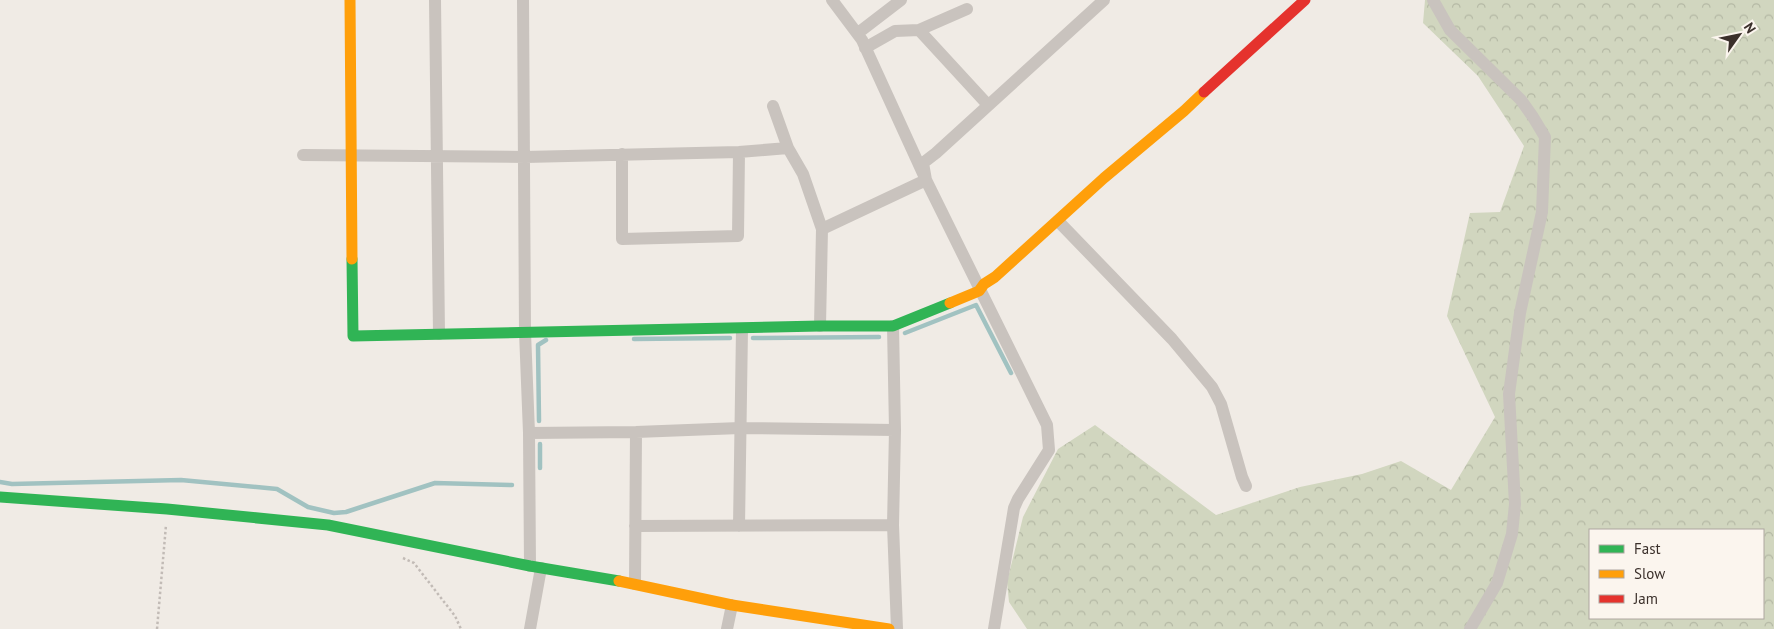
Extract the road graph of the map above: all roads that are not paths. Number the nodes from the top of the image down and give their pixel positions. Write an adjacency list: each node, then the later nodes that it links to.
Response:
1 (350, 0): 18 (street)
2 (435, 0): 20 (street)
3 (522, 0): 21 (street)
4 (832, 0): 11 (street)
5 (901, 0): 11 (street)
6 (1104, 0): 13 (street)
7 (1305, 0): 23 (street)
8 (1433, 0): 48 (street)
9 (967, 9): 10 (street)
10 (919, 30): 12 (street); 13 (street)
11 (858, 33): 12 (street)
12 (865, 48): 22 (street)
13 (988, 105): 22 (street)
14 (773, 106): 15 (street)
15 (788, 148): 16 (street); 24 (street)
16 (739, 152): 17 (street); 17 (street)
17 (622, 154): 21 (street)
18 (351, 155): 19 (street); 20 (street); 30 (street)
19 (303, 156)
20 (437, 156): 21 (street); 30 (street)
21 (525, 157): 29 (street)
22 (926, 180): 24 (street); 25 (street)
23 (1058, 220): 25 (street); 35 (street)
24 (822, 229): 26 (street)
25 (979, 291): 27 (street); 47 (street)
26 (820, 326): 27 (street); 28 (street)
27 (893, 326): 32 (street)
28 (742, 329): 29 (street); 31 (street)
29 (525, 332): 30 (street); 34 (street)
30 (439, 334)
31 (740, 428): 32 (street); 33 (street); 39 (street)
32 (895, 430): 37 (street)
33 (636, 432): 34 (street); 38 (street)
34 (529, 433): 40 (street)
35 (1246, 486)
36 (0, 497): 40 (street)
37 (893, 525): 39 (street); 46 (street)
38 (635, 526): 39 (street); 41 (street)
39 (739, 526)
40 (535, 567): 41 (street); 43 (street)
41 (635, 584): 42 (street)
42 (732, 605): 44 (street); 45 (street)
43 (530, 629)
44 (727, 629)
45 (889, 629)
46 (897, 629)
47 (994, 629)
48 (1470, 629)

